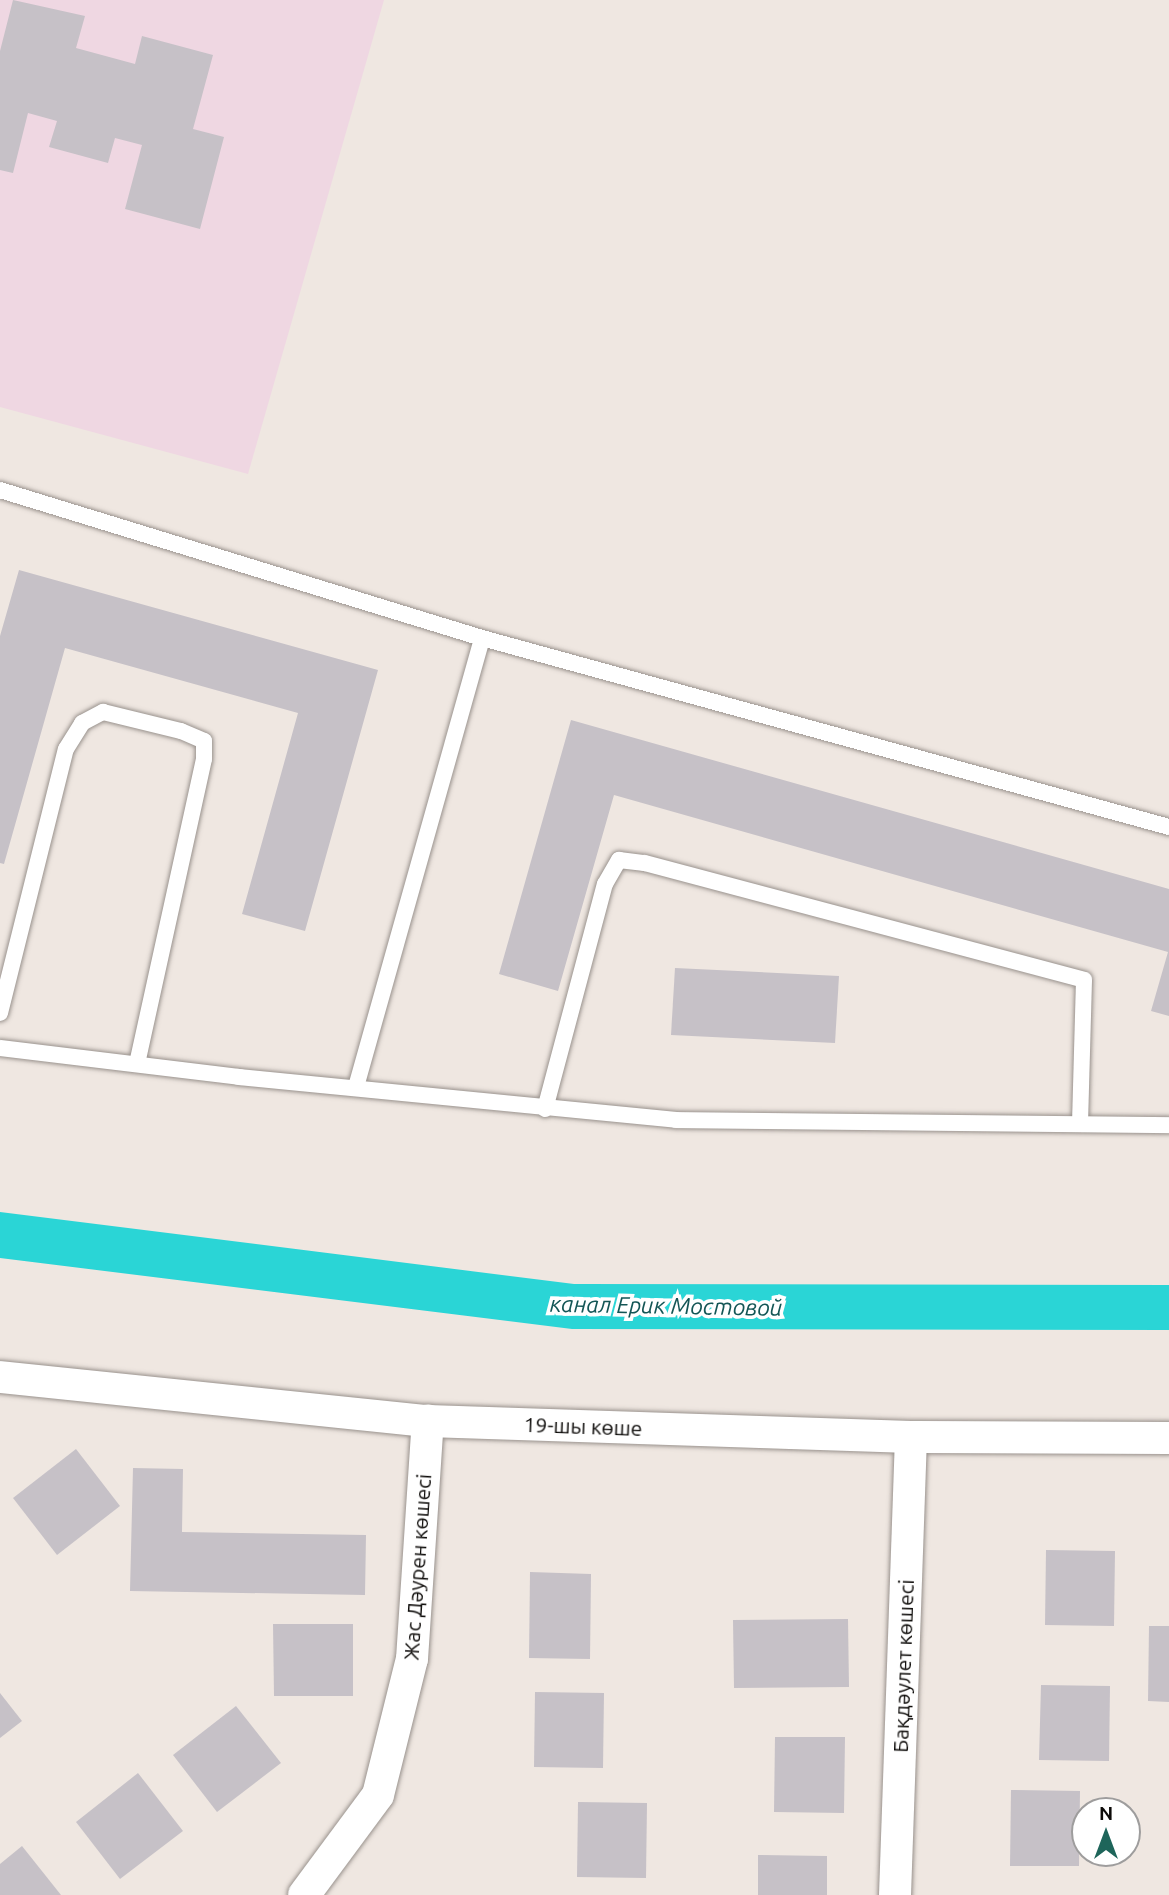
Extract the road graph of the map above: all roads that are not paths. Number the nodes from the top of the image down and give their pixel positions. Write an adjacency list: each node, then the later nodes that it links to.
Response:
1 (0, 490): 2 (lane)
2 (482, 638): 3 (lane); 7 (lane)
3 (1169, 827)
4 (0, 1013): 6 (lane)
5 (0, 1048): 6 (lane)
6 (137, 1064): 7 (lane)
7 (356, 1087): 8 (lane)
8 (545, 1109): 9 (lane); 9 (lane)
9 (1080, 1124): 10 (lane)
10 (1169, 1125)
11 (0, 1377): 12 (street, 19-шы көше)
12 (428, 1422): 13 (street, 19-шы көше); 15 (street, Жас Дәурен көшесі)
13 (911, 1437): 14 (street, 19-шы көше); 16 (street, Бақдәулет көшесi)
14 (1169, 1438)
15 (304, 1895)
16 (895, 1895)

